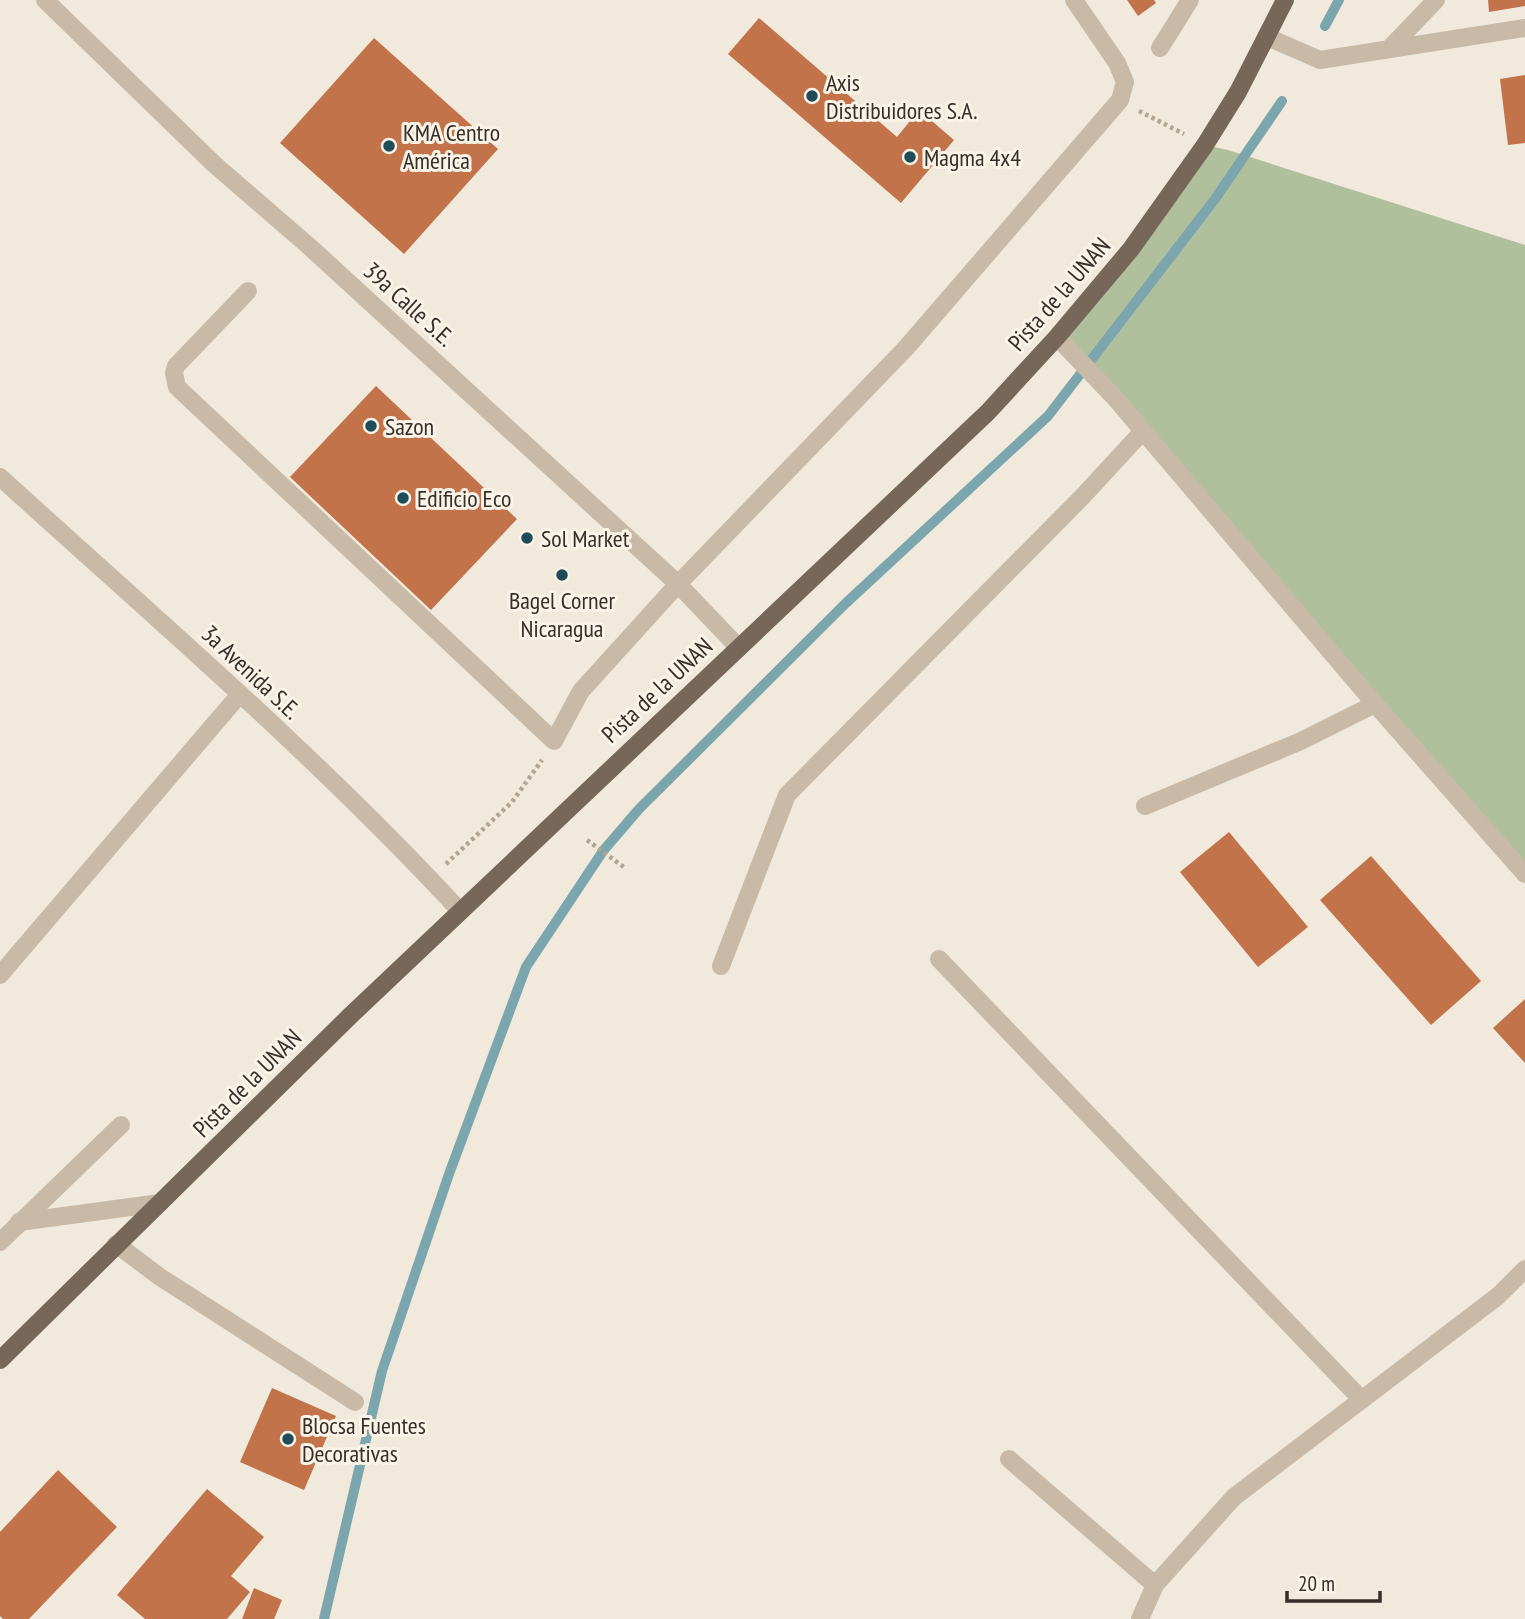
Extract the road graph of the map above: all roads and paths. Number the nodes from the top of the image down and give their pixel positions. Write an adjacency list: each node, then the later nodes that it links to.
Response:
1 (45, 0): 16 (street, 39a Calle S.E.)
2 (1074, 0): 10 (street)
3 (1190, 0): 8 (street)
4 (1436, 0): 9 (street)
5 (1284, 1): 7 (main road, Pista de la UNAN)
6 (1525, 28): 9 (street)
7 (1267, 37): 9 (street); 11 (main road, Pista de la UNAN)
8 (1160, 48)
9 (1389, 49)
10 (1120, 100): 11 (path); 16 (street)
11 (1205, 145): 13 (main road, Pista de la UNAN)
12 (248, 291): 20 (street)
13 (1057, 337): 14 (street); 17 (main road, Pista de la UNAN)
14 (1142, 432): 19 (street); 28 (street)
15 (0, 478): 18 (street, 3a Avenida S.E.)
16 (678, 584): 17 (street, 39a Calle S.E.); 20 (street)
17 (739, 648): 26 (main road, Pista de la UNAN)
18 (240, 694): 25 (street, 3a Avenida S.E.); 29 (street)
19 (1375, 704): 21 (street); 24 (street)
20 (554, 741): 25 (path)
21 (1145, 806)
22 (587, 840): 23 (path)
23 (625, 868)
24 (1525, 874)
25 (430, 879): 26 (street, 3a Avenida S.E.)
26 (460, 911): 31 (main road, Pista de la UNAN)
27 (939, 959): 37 (street)
28 (721, 965)
29 (2, 968)
30 (121, 1125): 32 (street)
31 (160, 1203): 32 (street); 34 (main road, Pista de la UNAN)
32 (19, 1222): 33 (street)
33 (0, 1242)
34 (116, 1244): 36 (main road, Pista de la UNAN); 38 (street)
35 (1525, 1269): 37 (street)
36 (0, 1360)
37 (1362, 1400): 40 (street)
38 (355, 1402)
39 (1009, 1459): 40 (street)
40 (1154, 1585): 41 (street)
41 (1140, 1619)

